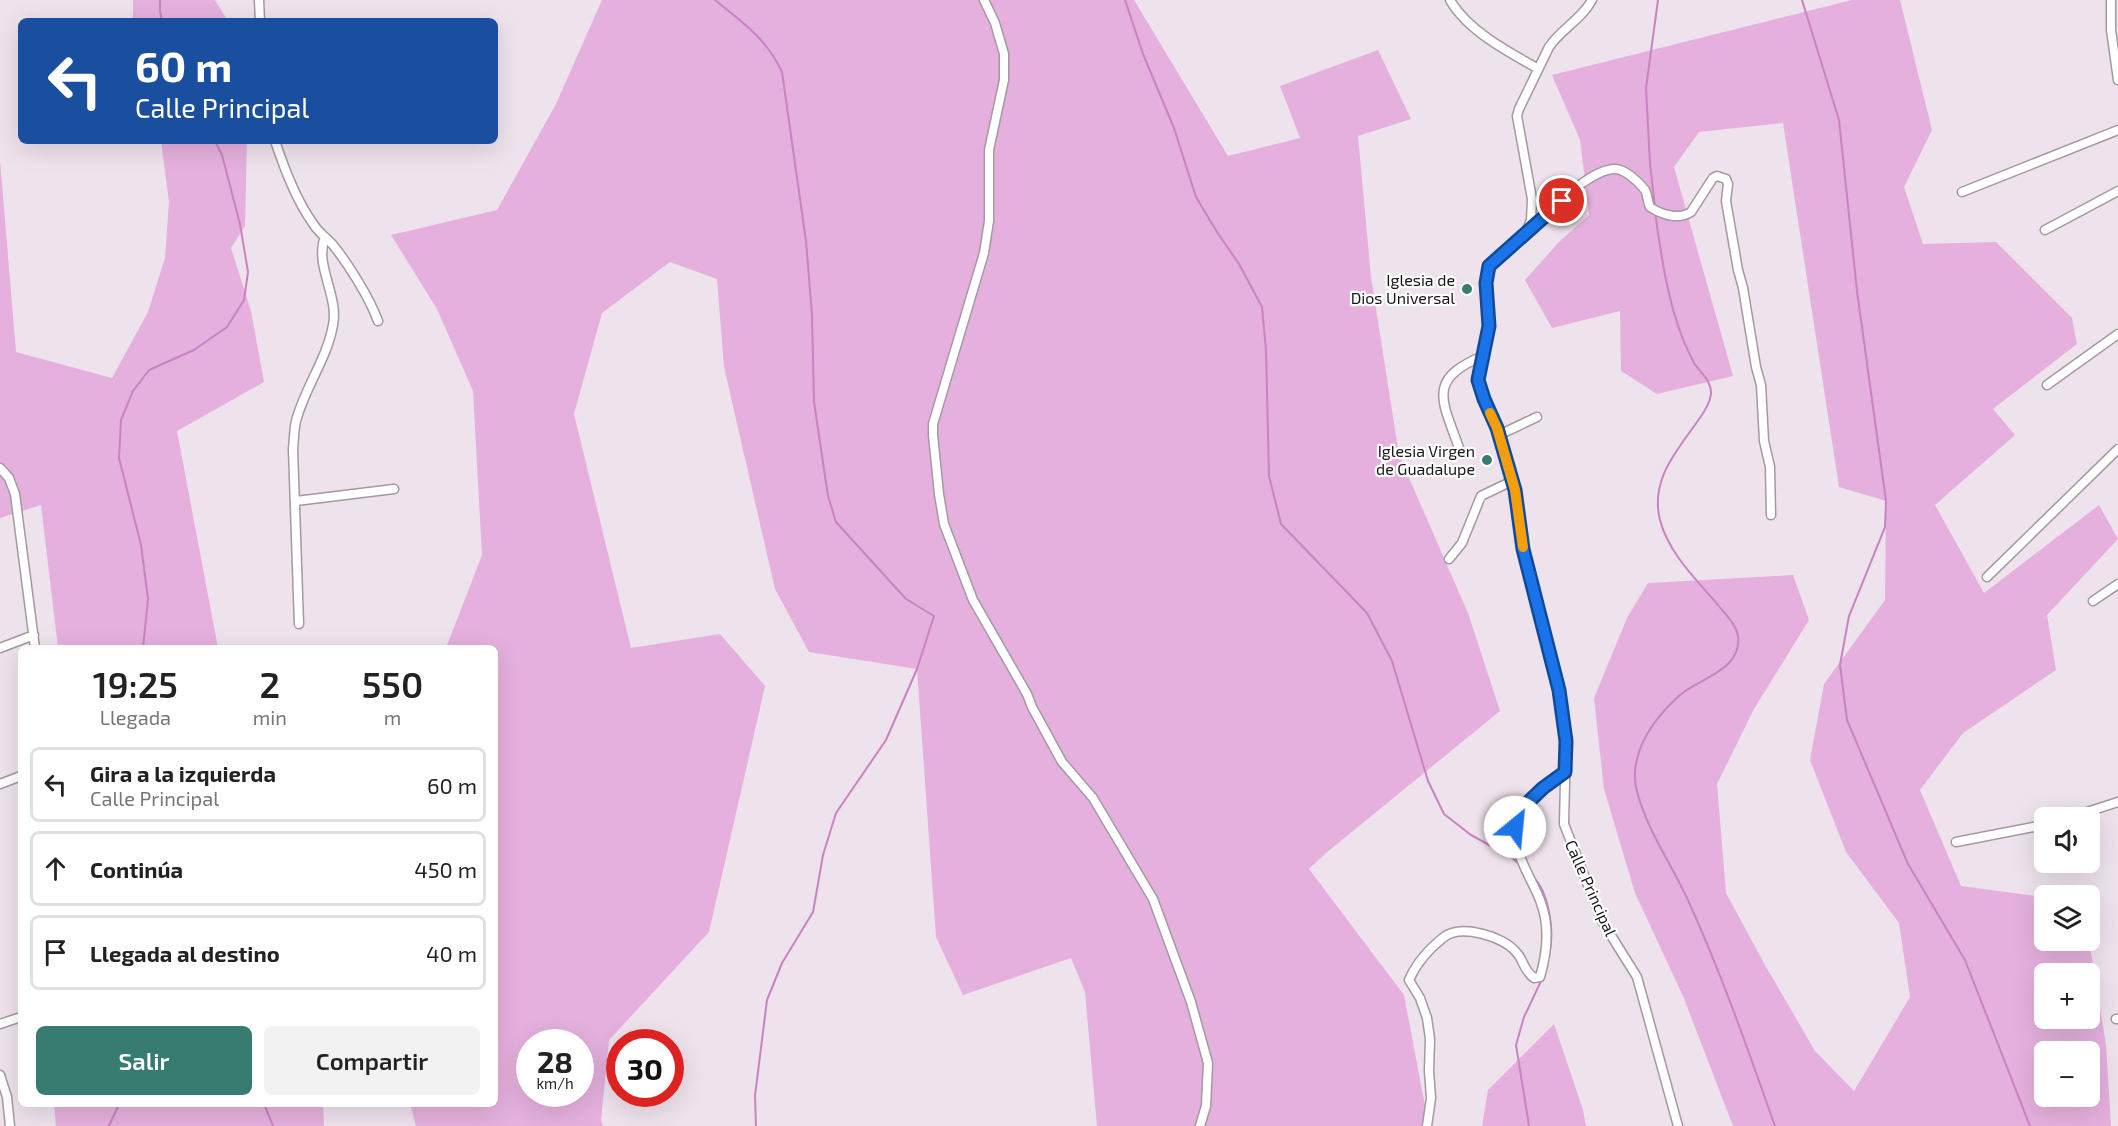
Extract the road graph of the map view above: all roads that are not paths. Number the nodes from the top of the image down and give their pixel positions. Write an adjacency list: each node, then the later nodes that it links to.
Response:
1 (259, 0): 6 (street)
2 (984, 0): 49 (street)
3 (1450, 0): 8 (street)
4 (1592, 0): 8 (street)
5 (2111, 0): 7 (street)
6 (260, 18)
7 (2115, 45): 9 (street)
8 (1538, 68): 15 (street)
9 (2118, 80)
10 (2118, 130): 13 (street)
11 (276, 144): 16 (street)
12 (2118, 191): 14 (street)
13 (1962, 192)
14 (2045, 230)
15 (1526, 232): 19 (street, Calle Principal); 29 (street, Calle Principal)
16 (325, 237): 17 (street); 28 (street)
17 (378, 321)
18 (2118, 334): 20 (street)
19 (1483, 356): 22 (street, Calle Principal); 24 (street)
20 (2047, 385)
21 (1538, 417): 22 (street)
22 (1499, 435): 26 (street, Calle Principal)
23 (2118, 449): 31 (street)
24 (1460, 451)
25 (0, 468): 35 (street)
26 (1512, 481): 30 (street); 38 (street, Calle Principal)
27 (394, 489): 28 (street)
28 (296, 501): 34 (street)
29 (1771, 515)
30 (1449, 559)
31 (1987, 577)
32 (2118, 584): 33 (street)
33 (2093, 602)
34 (299, 624)
35 (34, 634): 36 (street); 37 (street)
36 (35, 645)
37 (0, 648)
38 (1565, 772): 50 (street); 51 (street, Calle Principal)
39 (18, 777): 40 (street)
40 (0, 784)
41 (2118, 802): 42 (street)
42 (2100, 808)
43 (2034, 827): 44 (street)
44 (1956, 842)
45 (18, 1018): 46 (street)
46 (0, 1024)
47 (0, 1074): 48 (street)
48 (10, 1126)
49 (1200, 1126)
50 (1427, 1126)
51 (1678, 1126)

